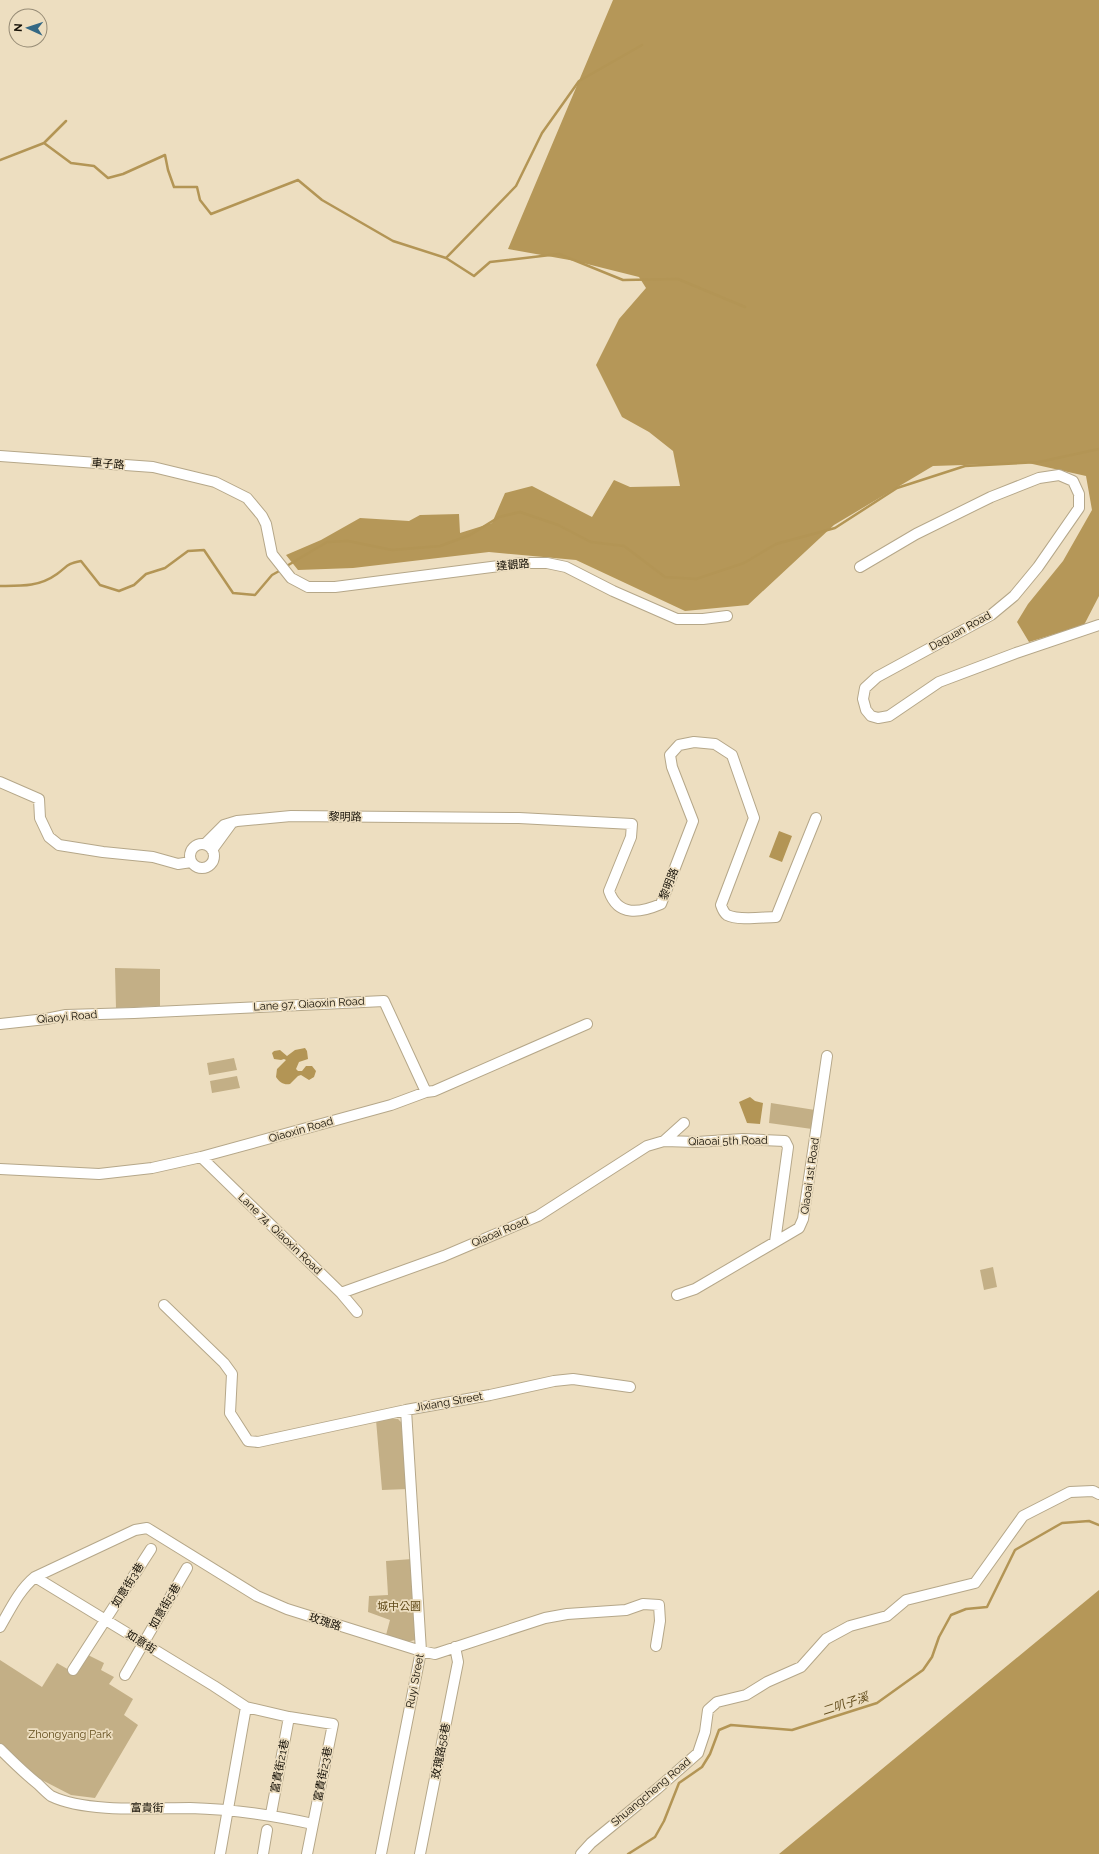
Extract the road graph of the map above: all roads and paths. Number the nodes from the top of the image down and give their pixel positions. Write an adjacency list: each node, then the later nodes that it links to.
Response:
1 (0, 456): 3 (street, 車子路)
2 (860, 567): 5 (street, Daguan Road)
3 (291, 578): 4 (street, 達觀路)
4 (727, 616)
5 (1099, 625)
6 (0, 782): 9 (street, 黎明路)
7 (816, 818): 8 (street, 黎明路)
8 (209, 847): 9 (street, 黎明路); 9 (street, 黎明路)
9 (190, 858)
10 (134, 1013): 11 (street, Qiaoyi Road); 14 (street, Lane 97, Qiaoxin Road)
11 (0, 1024)
12 (587, 1024): 14 (street, Qiaoxin Road)
13 (827, 1056): 19 (street, Qiaoai 1st Road)
14 (426, 1092): 17 (street, Qiaoxin Road)
15 (684, 1123): 16 (street)
16 (664, 1141): 19 (street, Qiaoai 5th Road); 20 (street, Qiaoai Road)
17 (201, 1157): 18 (street, Qiaoxin Road); 20 (street, Lane 74, Qiaoxin Road)
18 (0, 1169)
19 (775, 1242): 21 (street, Qiaoai 1st Road)
20 (341, 1293): 23 (street, Lane 74, Qiaoxin Road)
21 (677, 1295)
22 (164, 1305): 25 (street, Jixiang Street)
23 (357, 1312)
24 (630, 1387): 25 (street, Jixiang Street)
25 (406, 1410): 35 (street, Ruyi Street)
26 (1099, 1494): 51 (street, Shuangcheng Road)
27 (150, 1549): 30 (street, 如意街3巷)
28 (187, 1568): 32 (street, 如意街5巷)
29 (35, 1578): 30 (street, 如意街); 31 (street, 玫瑰路); 35 (street, 玫瑰路)
30 (106, 1620): 32 (street, 如意街); 36 (street, 如意街3巷)
31 (0, 1628)
32 (143, 1643): 37 (street, 如意街5巷); 38 (street, 如意街)
33 (656, 1646): 34 (street, 玫瑰路)
34 (455, 1647): 35 (street, 玫瑰路); 50 (street, 玫瑰路58巷)
35 (421, 1651): 49 (street, Ruyi Street)
36 (73, 1670)
37 (125, 1675)
38 (246, 1707): 39 (street, 如意街); 42 (street)
39 (290, 1717): 40 (street, 如意街); 43 (street, 富貴街21巷)
40 (333, 1724): 44 (street, 富貴街23巷)
41 (0, 1749): 42 (street, 富貴街)
42 (228, 1810): 43 (street, 富貴街); 46 (street)
43 (271, 1814): 44 (street, 富貴街)
44 (313, 1824): 48 (street, 富貴街23巷)
45 (267, 1830): 47 (street)
46 (220, 1854)
47 (263, 1854)
48 (307, 1854)
49 (381, 1854)
50 (420, 1854)
51 (581, 1854)

